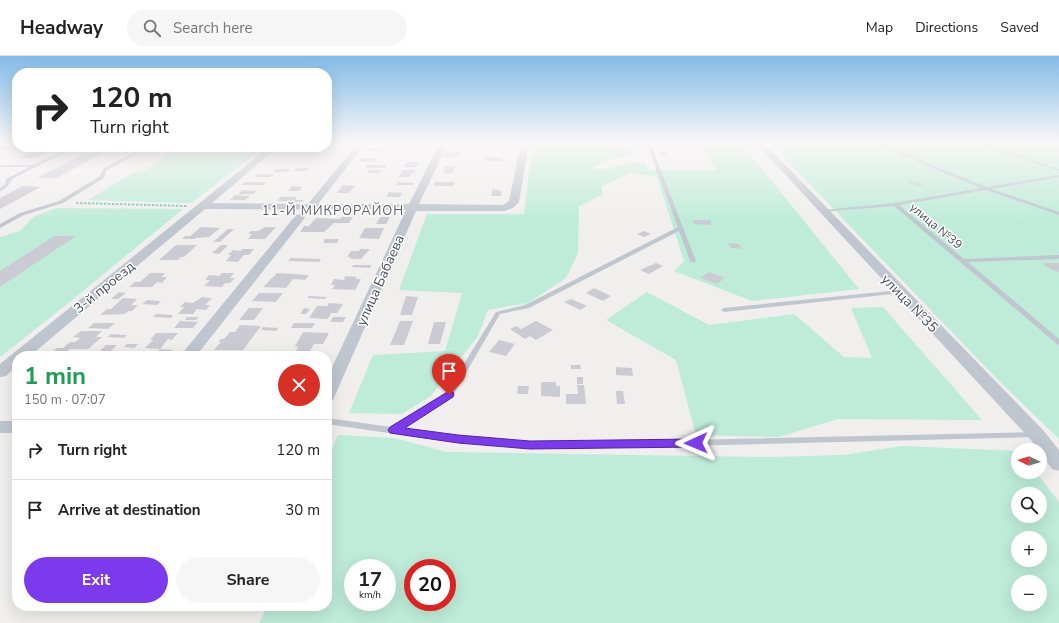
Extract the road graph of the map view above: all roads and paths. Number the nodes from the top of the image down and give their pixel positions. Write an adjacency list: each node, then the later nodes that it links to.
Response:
1 (28, 169): 12 (lane)
2 (105, 169): 21 (lane)
3 (247, 169): 15 (street, 3-й проезд)
4 (341, 169): 16 (street)
5 (431, 169): 17 (street, улица Бабаева)
6 (520, 169): 17 (street)
7 (658, 169): 22 (lane)
8 (785, 169): 18 (street, улица №35)
9 (941, 169): 11 (lane, улица №39)
10 (1059, 176): 11 (lane)
11 (988, 189): 14 (lane, улица №39); 19 (lane, улица №39)
12 (0, 190)
13 (72, 203): 15 (path)
14 (895, 204): 18 (lane); 25 (lane, улица №39)
15 (203, 206): 16 (street); 29 (street, 3-й проезд)
16 (311, 206): 17 (street)
17 (412, 208): 33 (street, улица Бабаева)
18 (823, 211): 26 (street, улица №35)
19 (1059, 214)
20 (300, 217): 30 (street)
21 (0, 226)
22 (681, 228): 24 (lane); 37 (lane)
23 (1059, 257): 25 (lane, улица №39)
24 (693, 261)
25 (963, 261): 28 (lane)
26 (900, 292): 27 (lane); 38 (street, улица №35)
27 (724, 310)
28 (1059, 343)
29 (26, 351)
30 (192, 351)
31 (12, 362): 32 (street)
32 (0, 372)
33 (332, 385)
34 (332, 422): 37 (lane)
35 (0, 427): 36 (street)
36 (12, 427)
37 (393, 430): 38 (lane)
38 (1036, 436): 39 (street, улица №35)
39 (1059, 464)

